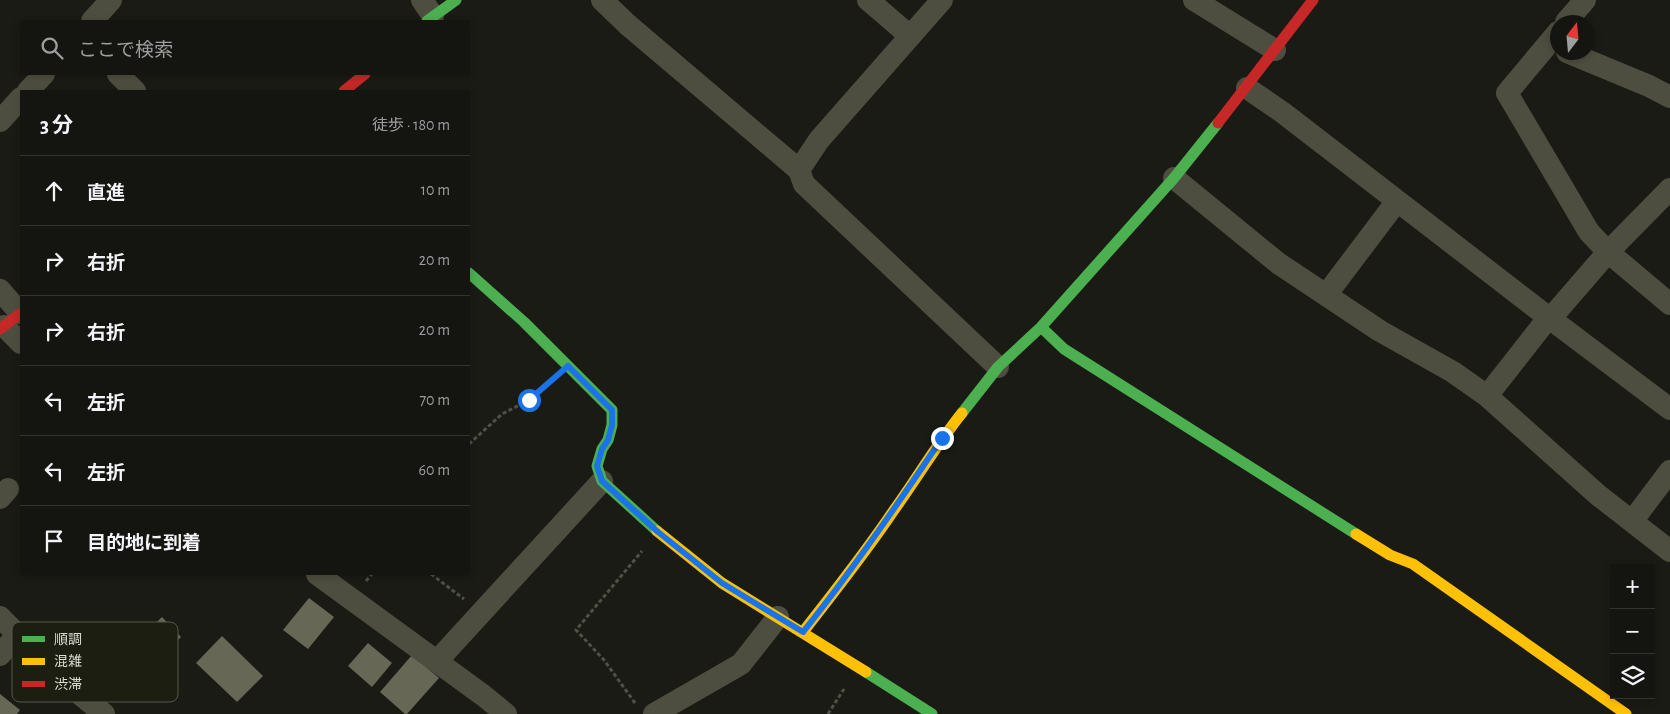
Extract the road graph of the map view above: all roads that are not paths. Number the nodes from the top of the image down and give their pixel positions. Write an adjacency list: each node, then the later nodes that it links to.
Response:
1 (112, 0): 11 (street)
2 (456, 0): 9 (street)
3 (602, 0): 26 (street)
4 (868, 0): 12 (street)
5 (942, 0): 12 (street)
6 (1194, 0): 13 (street)
7 (1313, 0): 13 (street)
8 (1585, 0): 10 (street)
9 (427, 12)
10 (1572, 15)
11 (93, 20)
12 (910, 36): 26 (street)
13 (1275, 50): 19 (street)
14 (1550, 51): 30 (street)
15 (1592, 60): 23 (street)
16 (43, 75): 20 (street)
17 (119, 75): 21 (street)
18 (364, 75): 22 (street)
19 (1246, 88): 27 (street); 29 (street)
20 (29, 90)
21 (134, 90)
22 (345, 90)
23 (1670, 97)
24 (20, 99): 25 (street)
25 (0, 121)
26 (799, 170): 39 (street)
27 (1174, 178): 33 (street); 37 (street)
28 (1670, 189): 30 (street)
29 (1397, 201): 33 (street); 35 (street)
30 (1608, 252): 34 (street); 35 (street)
31 (470, 274): 43 (street)
32 (0, 290): 36 (street)
33 (1326, 295): 40 (street)
34 (1670, 304)
35 (1550, 319): 40 (street); 41 (street)
36 (11, 320): 38 (street)
37 (1040, 328): 39 (street); 59 (street)
38 (20, 341)
39 (998, 367): 50 (street)
40 (1487, 396): 44 (street)
41 (1670, 409)
42 (1670, 471): 44 (street)
43 (602, 481): 48 (street); 53 (street)
44 (1633, 520): 45 (street)
45 (1670, 551)
46 (318, 575): 53 (street)
47 (0, 617): 49 (street)
48 (778, 617): 50 (street); 55 (street)
49 (12, 629)
50 (803, 632): 58 (street)
51 (12, 640): 52 (street)
52 (0, 654)
53 (437, 661): 57 (street)
54 (89, 702): 56 (street)
55 (646, 710)
56 (104, 714)
57 (506, 714)
58 (932, 714)
59 (1626, 714)

